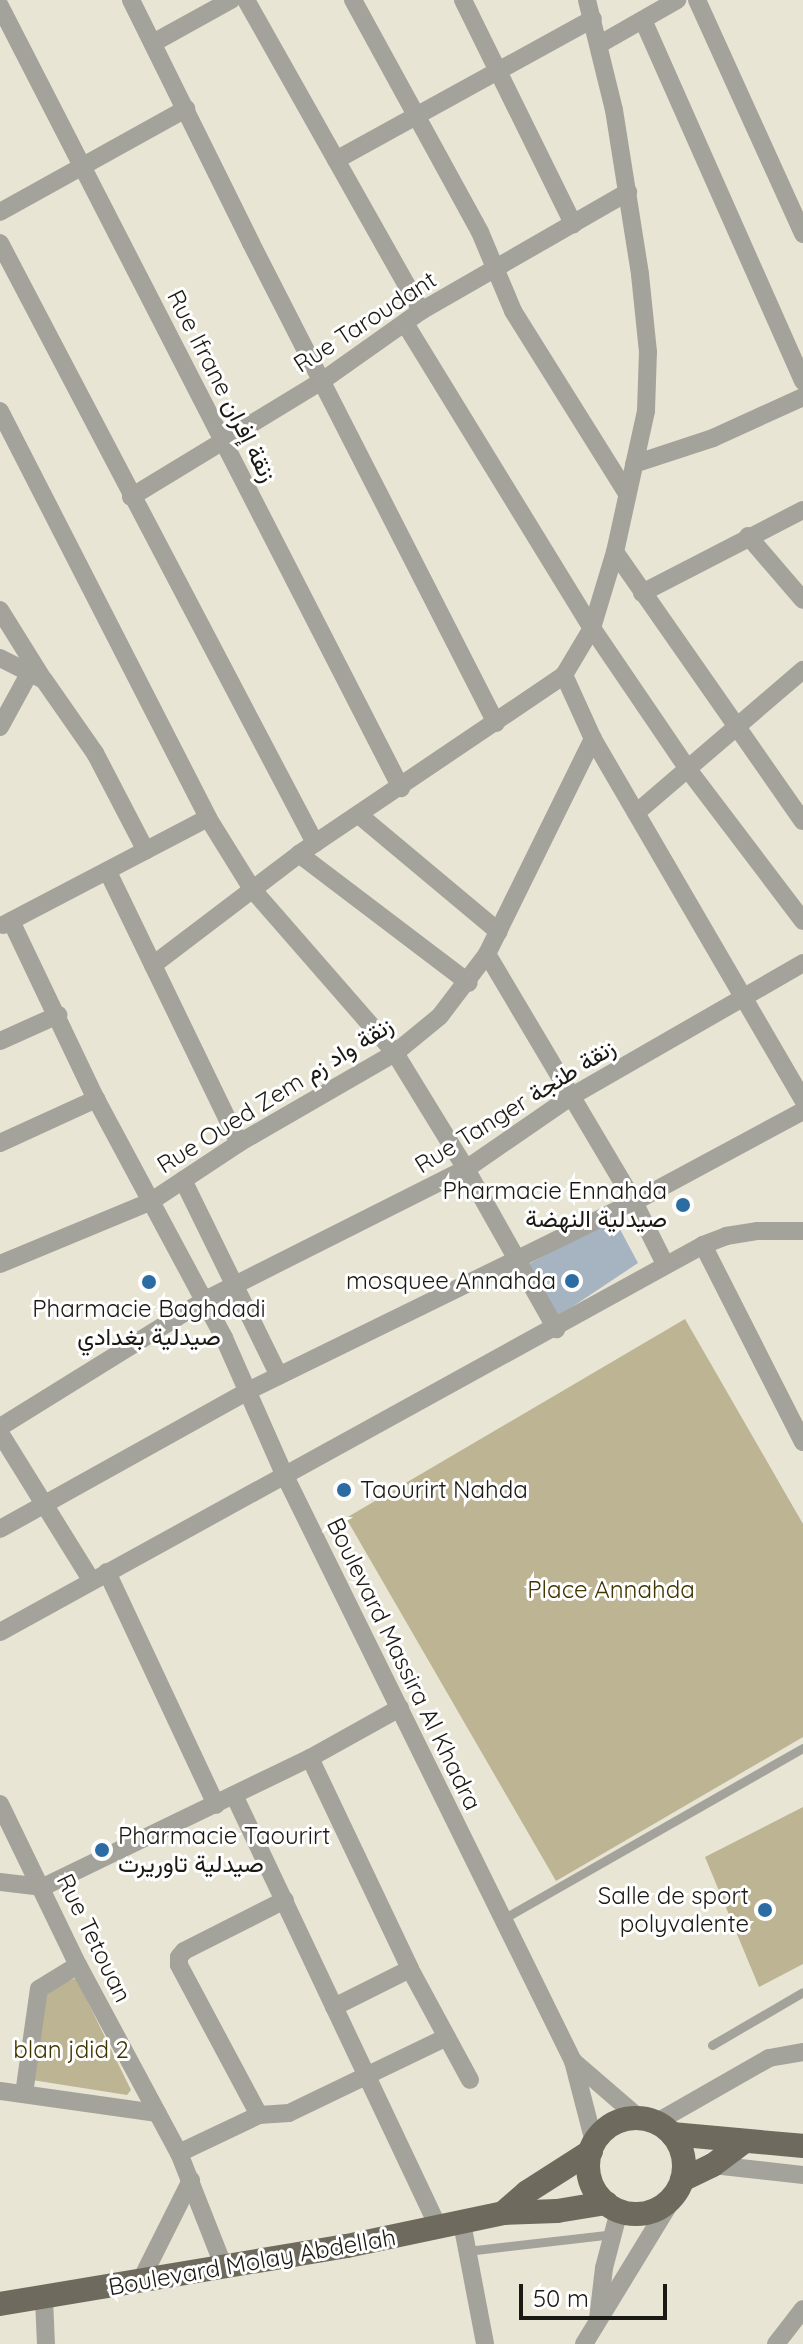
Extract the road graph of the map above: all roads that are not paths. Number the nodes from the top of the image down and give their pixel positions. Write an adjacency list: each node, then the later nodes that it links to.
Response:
1 (131, 0): 12 (street)
2 (231, 0): 12 (street)
3 (246, 0): 17 (street)
4 (353, 0): 16 (street)
5 (463, 0): 14 (street)
6 (587, 0): 10 (street)
7 (677, 0): 11 (street)
8 (697, 0): 22 (street)
9 (0, 6): 18 (street, Rue Ifrane زنقة إفران)
10 (593, 19): 13 (street); 14 (street)
11 (643, 20): 13 (street); 28 (street)
12 (153, 43): 15 (street)
13 (600, 44): 19 (street)
14 (496, 70): 16 (street); 21 (street)
15 (186, 109): 18 (street); 27 (street)
16 (418, 116): 17 (street); 24 (street)
17 (336, 160): 25 (street)
18 (81, 166): 20 (street); 31 (street, Rue Ifrane زنقة إفران)
19 (628, 192): 21 (street, Rue Taroudant); 32 (street)
20 (0, 212)
21 (573, 224): 24 (street, Rue Taroudant)
22 (803, 234)
23 (0, 243): 34 (street)
24 (495, 269): 25 (street, Rue Taroudant); 33 (street)
25 (421, 311): 26 (street, Rue Taroudant)
26 (406, 325): 27 (street, Rue Taroudant); 41 (street)
27 (322, 381): 31 (street, Rue Taroudant); 46 (street)
28 (803, 381)
29 (803, 397): 32 (street)
30 (0, 411): 54 (street)
31 (224, 441): 34 (street, Rue Taroudant); 51 (street, Rue Ifrane زنقة إفران)
32 (634, 464): 33 (street)
33 (626, 492): 37 (street)
34 (131, 497): 56 (street)
35 (803, 510): 36 (street)
36 (748, 536): 38 (street); 39 (street)
37 (615, 552): 38 (street); 41 (street)
38 (642, 593): 48 (street)
39 (803, 600)
40 (0, 610): 45 (street)
41 (592, 628): 44 (street); 50 (street)
42 (0, 658): 45 (street)
43 (803, 670): 48 (street)
44 (564, 675): 46 (street); 49 (street)
45 (37, 676): 47 (street); 57 (street)
46 (496, 723): 51 (street)
47 (0, 727)
48 (735, 727): 50 (street); 55 (street)
49 (593, 739): 52 (street); 63 (street, Rue Oued Zem زنقة واد زم)
50 (687, 768): 52 (street); 61 (street)
51 (401, 788): 53 (street)
52 (636, 813): 68 (street)
53 (359, 815): 56 (street); 63 (street)
54 (208, 818): 57 (street); 60 (street)
55 (803, 821)
56 (315, 843): 58 (street)
57 (146, 851): 59 (street)
58 (299, 854): 60 (street); 67 (street)
59 (108, 872): 62 (street); 66 (street)
60 (252, 889): 66 (street); 71 (street)
61 (803, 921)
62 (6, 924): 69 (street, Boulevard Massira Al Khadra)
63 (499, 932): 64 (street, Rue Oued Zem زنقة واد زم)
64 (487, 954): 67 (street, Rue Oued Zem زنقة واد زم); 72 (street)
65 (803, 963): 68 (street, Rue Tanger زنقة طنجة)
66 (153, 965): 77 (street)
67 (469, 983): 71 (street, Rue Oued Zem زنقة واد زم)
68 (744, 998): 72 (street, Rue Tanger زنقة طنجة); 74 (street)
69 (58, 1015): 70 (street); 73 (street, Boulevard Massira Al Khadra)
70 (0, 1041)
71 (395, 1053): 77 (street, Rue Oued Zem زنقة واد زم); 78 (street)
72 (572, 1096): 78 (street, Rue Tanger زنقة طنجة); 81 (street)
73 (96, 1099): 76 (street); 80 (street, Boulevard Massira Al Khadra)
74 (803, 1100)
75 (803, 1111): 81 (street)
76 (0, 1143)
77 (239, 1143): 79 (street, Rue Oued Zem زنقة واد زم)
78 (466, 1169): 84 (street); 87 (street, Rue Tanger زنقة طنجة)
79 (183, 1180): 80 (street, Rue Oued Zem زنقة واد زم); 87 (street)
80 (150, 1202): 85 (street, Rue Oued Zem زنقة واد زم); 88 (street, Boulevard Massira Al Khadra)
81 (634, 1202): 84 (street); 86 (street)
82 (800, 1229): 83 (street)
83 (703, 1245): 86 (street); 93 (street)
84 (516, 1258): 89 (street); 90 (street)
85 (0, 1264)
86 (665, 1264): 89 (street)
87 (233, 1287): 88 (street, Rue Tanger زنقة طنجة); 90 (street)
88 (203, 1301): 91 (street, Boulevard Massira Al Khadra); 92 (street, Rue Tanger زنقة طنجة)
89 (556, 1329): 94 (street)
90 (279, 1376): 91 (street)
91 (246, 1392): 94 (street, Boulevard Massira Al Khadra); 95 (street)
92 (0, 1430): 95 (street)
93 (803, 1442)
94 (285, 1476): 97 (street); 99 (street, Boulevard Massira Al Khadra)
95 (42, 1505): 96 (street); 97 (street)
96 (0, 1529)
97 (99, 1576): 98 (street); 104 (street)
98 (0, 1632)
99 (400, 1708): 101 (street); 108 (street, Boulevard Massira Al Khadra)
100 (803, 1748): 108 (lane)
101 (310, 1758): 102 (street); 110 (street)
102 (234, 1795): 104 (street); 107 (street)
103 (0, 1804): 106 (street, Rue Tetouan)
104 (216, 1805): 106 (street)
105 (0, 1882): 106 (street)
106 (43, 1887): 109 (street, Rue Tetouan)
107 (285, 1900): 112 (street); 122 (street)
108 (503, 1919): 116 (street, Boulevard Massira Al Khadra)
109 (78, 1965): 120 (street); 121 (street, Rue Tetouan)
110 (410, 1969): 112 (street); 113 (street)
111 (803, 1992): 114 (lane)
112 (334, 2007): 117 (street)
113 (447, 2037): 117 (street); 118 (street)
114 (712, 2045)
115 (803, 2052): 123 (street)
116 (573, 2061): 123 (street); 125 (street)
117 (369, 2074): 122 (street); 134 (street)
118 (470, 2080)
119 (0, 2091): 120 (street)
120 (24, 2094): 121 (street)
121 (157, 2113): 127 (street, Rue Tetouan)
122 (259, 2115): 127 (street)
123 (656, 2125): 124 (main road); 125 (main road); 131 (main road)
124 (750, 2143): 126 (main road); 128 (main road)
125 (592, 2146): 132 (main road, Boulevard Molay Abdellah); 133 (main road)
126 (803, 2146)
127 (179, 2153): 130 (street, Rue Tetouan)
128 (713, 2165): 129 (street); 131 (main road)
129 (803, 2175)
130 (191, 2180): 136 (street, Rue Tetouan); 137 (street)
131 (679, 2187): 133 (main road); 141 (street)
132 (503, 2213): 133 (main road, Boulevard Molay Abdellah); 134 (main road, Boulevard Molay Abdellah)
133 (613, 2216): 135 (lane); 141 (street)
134 (450, 2226): 135 (street); 136 (main road, Boulevard Molay Abdellah)
135 (467, 2251): 143 (street)
136 (224, 2267): 137 (main road, Boulevard Molay Abdellah)
137 (140, 2282): 138 (main road, Boulevard Molay Abdellah)
138 (44, 2299): 139 (main road, Boulevard Molay Abdellah); 142 (street)
139 (0, 2304)
140 (803, 2309): 145 (street)
141 (597, 2326): 144 (street)
142 (46, 2344)
143 (485, 2344)
144 (584, 2344)
145 (776, 2344)

